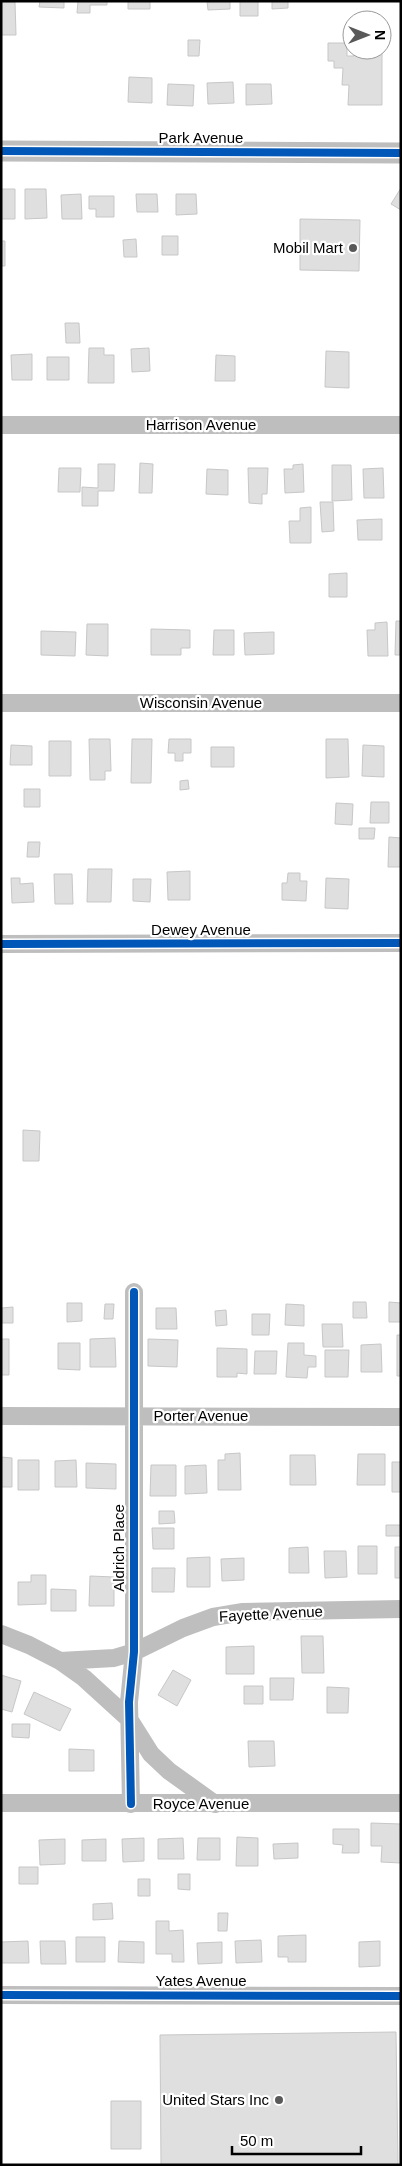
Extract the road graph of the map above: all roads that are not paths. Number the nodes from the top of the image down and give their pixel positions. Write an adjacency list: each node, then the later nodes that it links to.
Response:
1 (1, 151): 2 (street, Park Avenue)
2 (401, 153)
3 (1, 425): 4 (street, Harrison Avenue)
4 (401, 425)
5 (1, 703): 6 (street, Wisconsin Avenue)
6 (401, 703)
7 (401, 943): 8 (street, Dewey Avenue)
8 (1, 944)
9 (134, 1292): 10 (street, Aldrich Place)
10 (133, 1415): 11 (street, Porter Avenue); 12 (street, Porter Avenue); 15 (street, Aldrich Place)
11 (1, 1416)
12 (401, 1417)
13 (401, 1609): 15 (street, Fayette Avenue)
14 (1, 1634): 16 (street)
15 (134, 1652): 16 (street, Fayette Avenue); 17 (street, Aldrich Place)
16 (60, 1661): 17 (street)
17 (129, 1719): 20 (street, Aldrich Place); 21 (street)
18 (401, 1802): 21 (street, Royce Avenue)
19 (1, 1803): 20 (street, Royce Avenue)
20 (131, 1804): 21 (street, Royce Avenue)
21 (215, 1804)
22 (1, 1994): 23 (street, Yates Avenue)
23 (401, 1996)

